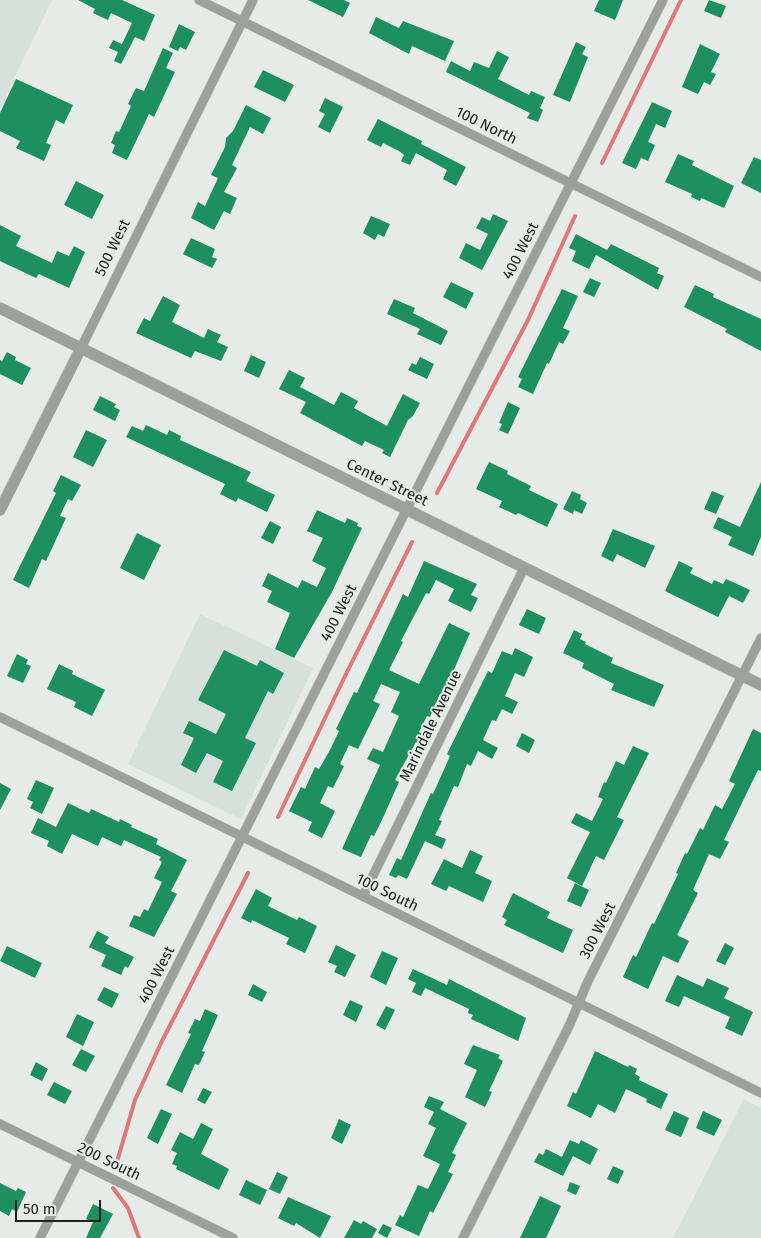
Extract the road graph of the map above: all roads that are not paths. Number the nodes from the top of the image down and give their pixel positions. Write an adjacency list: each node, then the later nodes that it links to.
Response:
1 (199, 0): 4 (street, 100 North)
2 (253, 0): 4 (street, 500 West)
3 (663, 0): 5 (street, 400 West)
4 (242, 22): 5 (street, 100 North); 8 (street, 500 West)
5 (570, 183): 6 (street, 100 North); 9 (street, 400 West)
6 (761, 277)
7 (0, 308): 8 (street, Center Street)
8 (81, 348): 9 (street, Center Street); 10 (street, 500 West)
9 (406, 509): 11 (street, Center Street); 16 (street, 400 West)
10 (0, 510)
11 (524, 568): 13 (street, Center Street); 17 (street, Marindale Avenue)
12 (761, 638): 13 (street, 300 West)
13 (743, 676): 14 (street, Center Street); 18 (street, 300 West)
14 (761, 685)
15 (0, 717): 16 (street, 100 South)
16 (242, 836): 17 (street, 100 South); 21 (street, 400 West)
17 (363, 896): 18 (street, 100 South)
18 (578, 1003): 19 (street, 100 South); 24 (street, 300 West)
19 (761, 1093)
20 (0, 1124): 21 (street, 200 South)
21 (78, 1162): 22 (street, 400 West); 23 (street, 200 South)
22 (40, 1238)
23 (233, 1238)
24 (463, 1238)

